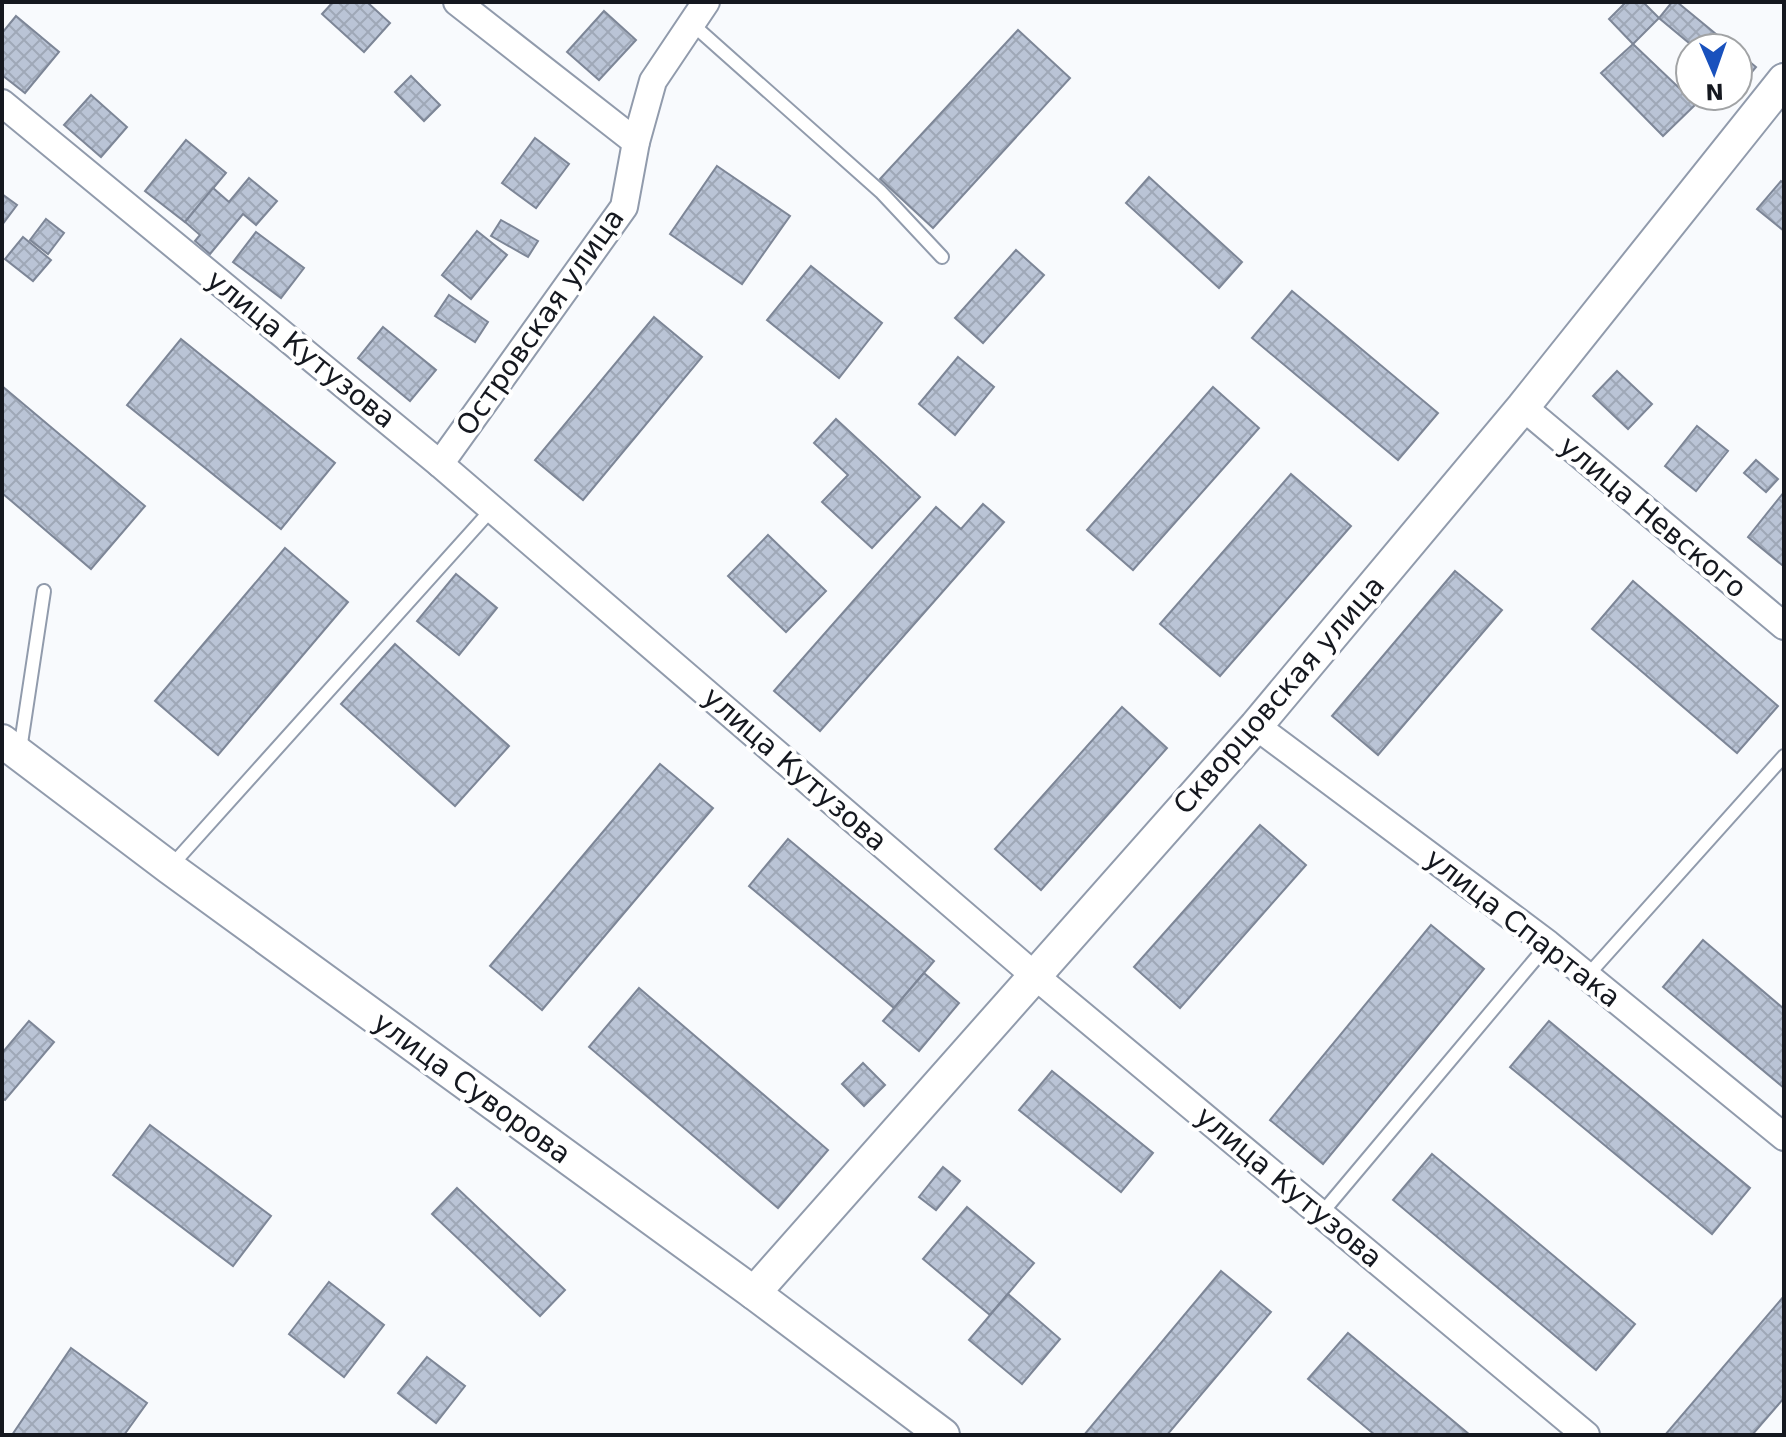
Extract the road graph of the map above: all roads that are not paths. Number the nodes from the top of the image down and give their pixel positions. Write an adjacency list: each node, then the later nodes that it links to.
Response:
1 (457, 2): 5 (street)
2 (698, 13): 5 (street, Островская улица); 6 (lane)
3 (1783, 84): 7 (street, Скворцовская улица)
4 (2, 103): 8 (street, улица Кутузова)
5 (636, 142): 8 (street, Островская улица)
6 (942, 257)
7 (1523, 407): 11 (street, улица Невского); 12 (street, Скворцовская улица)
8 (440, 464): 9 (street, улица Кутузова)
9 (492, 509): 15 (lane); 17 (street, улица Кутузова)
10 (44, 591): 13 (lane)
11 (1784, 626)
12 (1256, 726): 16 (street, улица Спартака); 17 (street, Скворцовская улица)
13 (11, 747): 15 (street, улица Суворова)
14 (1784, 756): 18 (lane)
15 (170, 868): 21 (street, улица Суворова)
16 (1548, 944): 18 (street, улица Спартака); 20 (lane)
17 (1034, 975): 20 (street, улица Кутузова); 21 (street, Скворцовская улица)
18 (1587, 976): 19 (street, улица Спартака)
19 (1784, 1137)
20 (1321, 1214): 23 (street, улица Кутузова)
21 (754, 1293): 22 (street, улица Суворова)
22 (943, 1435)
23 (1586, 1435)

